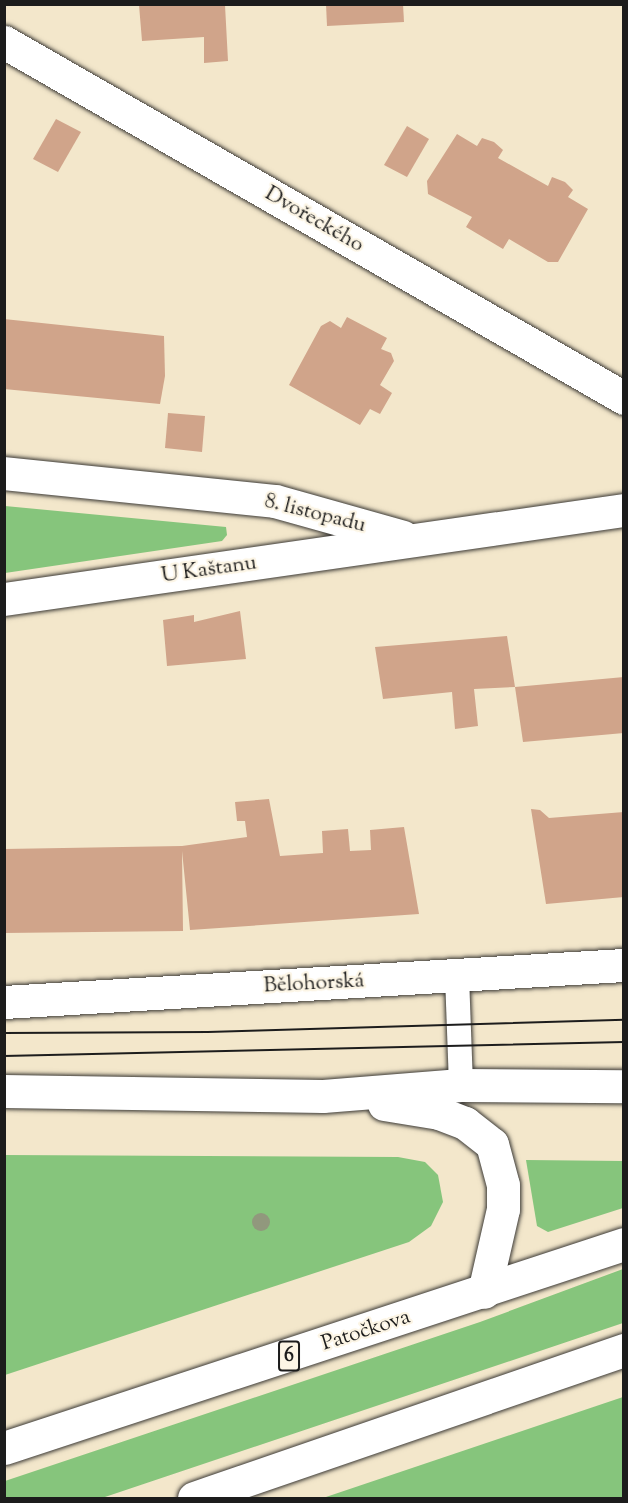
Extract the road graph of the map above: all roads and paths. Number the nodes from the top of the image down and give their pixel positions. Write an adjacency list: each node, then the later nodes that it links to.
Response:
1 (4, 42): 2 (street, Dvořeckého)
2 (624, 398)
3 (4, 473): 5 (street, 8. listopadu)
4 (624, 510): 5 (street, 8. listopadu)
5 (413, 540): 6 (street, U Kaštanu)
6 (4, 599)
7 (624, 965): 8 (street, Bělohorská)
8 (457, 976): 9 (street, Bělohorská); 10 (lane)
9 (4, 1002)
10 (461, 1085): 11 (street); 13 (street)
11 (624, 1086)
12 (4, 1091): 13 (street)
13 (323, 1096): 15 (street)
14 (624, 1244): 15 (street, Patočkova / 6)
15 (484, 1292): 17 (street, Patočkova / 6)
16 (624, 1350): 18 (street)
17 (4, 1448)
18 (194, 1498)

